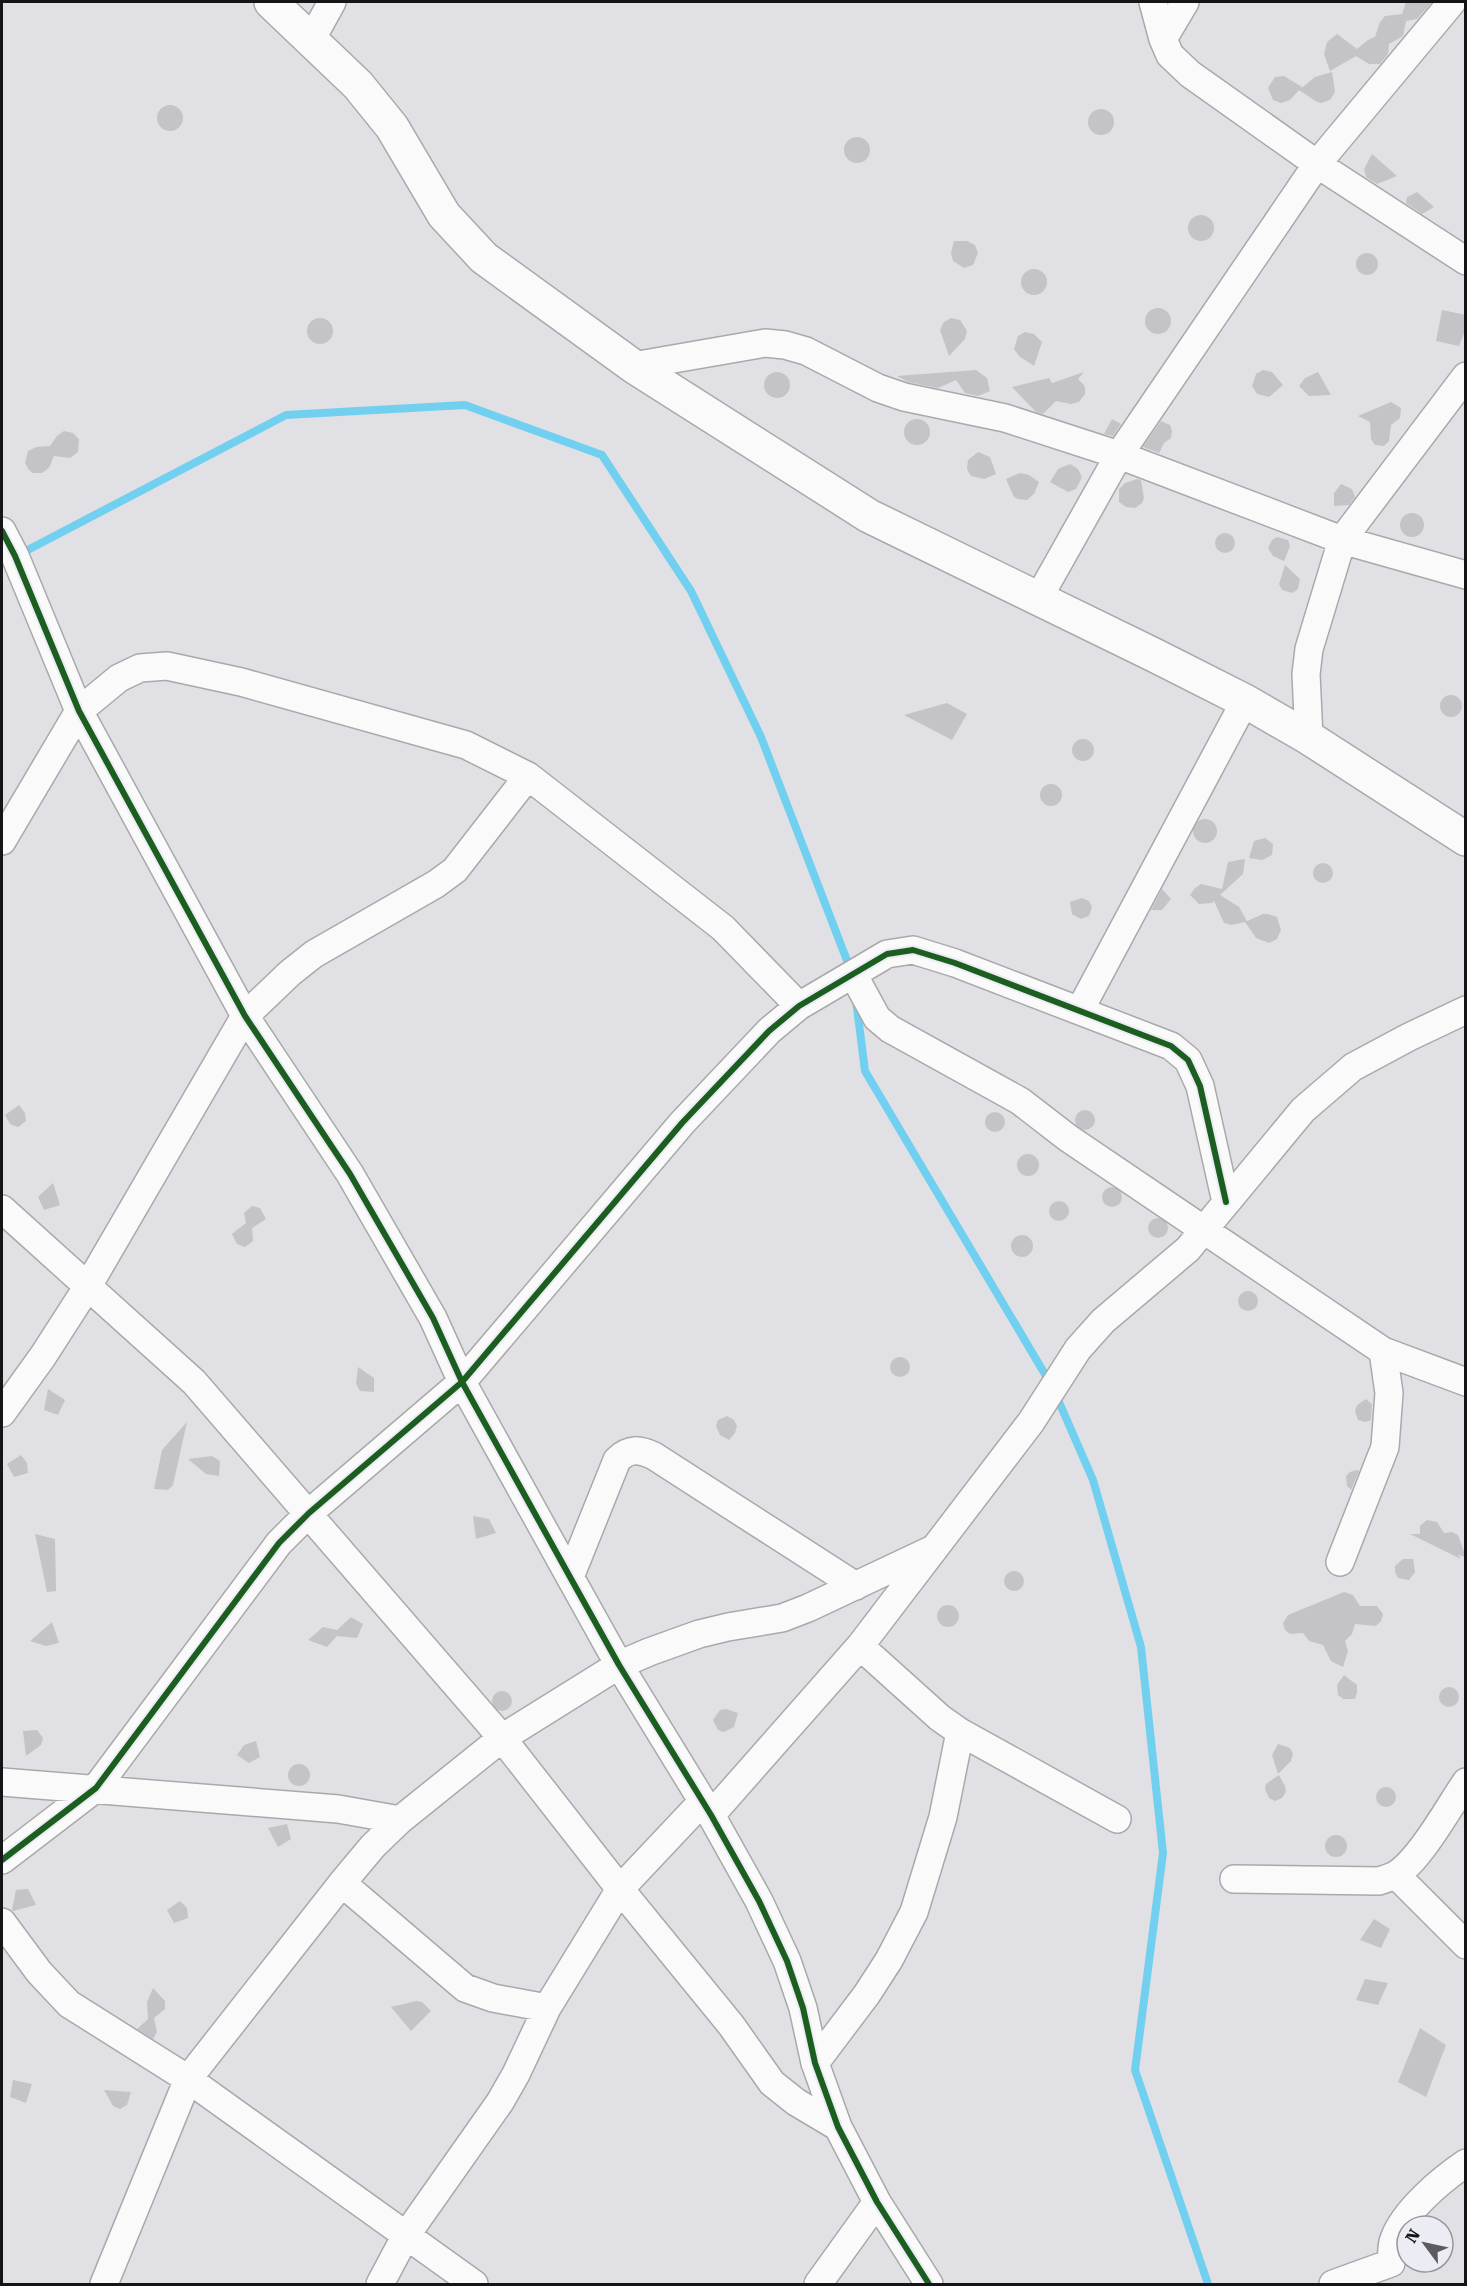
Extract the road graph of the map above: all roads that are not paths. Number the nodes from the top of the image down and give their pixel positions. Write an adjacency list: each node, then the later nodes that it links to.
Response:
1 (271, 2): 6 (main road)
2 (332, 2): 6 (street)
3 (1153, 2): 7 (street)
4 (1185, 2): 7 (street)
5 (1452, 2): 8 (street)
6 (311, 39): 10 (main road)
7 (1162, 39): 8 (street)
8 (1317, 164): 9 (street); 12 (street)
9 (1466, 261)
10 (633, 366): 12 (street); 16 (main road)
11 (1466, 376): 14 (street)
12 (1119, 455): 14 (street); 16 (street)
13 (2, 531): 18 (street)
14 (1342, 540): 15 (street); 19 (street)
15 (1466, 574)
16 (1038, 599): 17 (main road)
17 (1245, 701): 19 (main road); 25 (street)
18 (79, 711): 20 (street); 22 (street); 26 (street)
19 (1310, 738): 21 (main road)
20 (528, 776): 24 (street); 26 (street)
21 (1466, 838)
22 (2, 842)
23 (853, 974): 24 (street); 25 (street); 30 (street)
24 (799, 1006): 33 (street)
25 (1080, 1010): 28 (street)
26 (245, 1016): 31 (street); 33 (street)
27 (1460, 1018): 28 (street)
28 (1226, 1202): 30 (street)
29 (2, 1209): 31 (street)
30 (1204, 1230): 32 (street); 37 (street)
31 (88, 1286): 35 (street); 36 (street)
32 (1383, 1351): 34 (street); 38 (street)
33 (462, 1382): 36 (street); 39 (street)
34 (1466, 1382)
35 (2, 1413)
36 (309, 1513): 44 (street); 47 (street)
37 (936, 1547): 40 (street); 41 (street)
38 (1340, 1562)
39 (570, 1577): 40 (street); 42 (street)
40 (856, 1586): 42 (street)
41 (860, 1646): 43 (street); 48 (street)
42 (619, 1665): 44 (street); 48 (street)
43 (960, 1732): 49 (street); 59 (street)
44 (502, 1738): 50 (street); 55 (street)
45 (2, 1782): 47 (street)
46 (1466, 1782): 52 (street)
47 (96, 1788): 50 (street); 51 (street)
48 (706, 1808): 55 (street); 59 (street)
49 (1117, 1819)
50 (400, 1820): 54 (street)
51 (2, 1860)
52 (1396, 1875): 53 (street); 57 (street)
53 (1234, 1879)
54 (342, 1883): 58 (street); 60 (street)
55 (620, 1889): 58 (street); 61 (street)
56 (2, 1922): 60 (street)
57 (1466, 1945)
58 (547, 2008): 64 (street)
59 (815, 2063): 61 (street)
60 (188, 2079): 64 (street); 65 (street)
61 (838, 2127): 63 (street)
62 (1466, 2163): 70 (street)
63 (877, 2202): 68 (street); 69 (street)
64 (405, 2237): 66 (street); 67 (street)
65 (104, 2284)
66 (380, 2284)
67 (474, 2284)
68 (818, 2284)
69 (929, 2284)
70 (1333, 2284)

